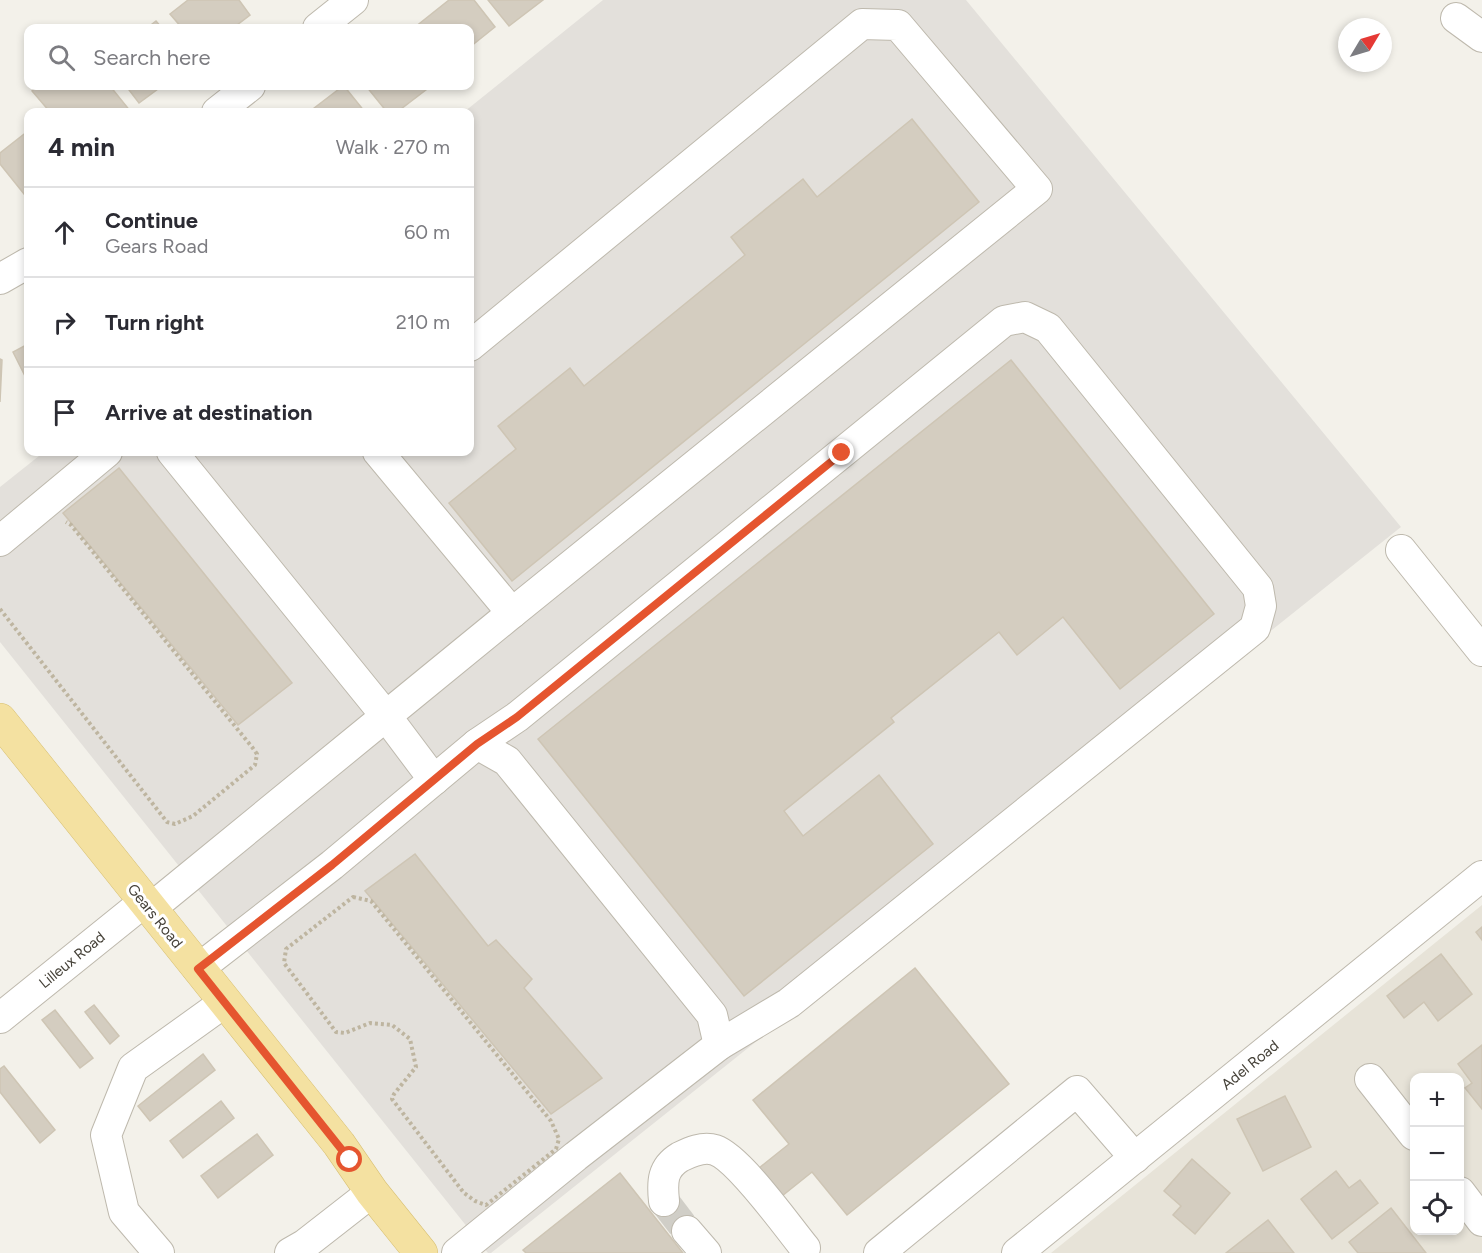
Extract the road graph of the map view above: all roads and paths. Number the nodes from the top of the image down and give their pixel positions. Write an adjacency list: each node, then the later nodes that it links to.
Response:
1 (353, 0): 3 (street)
2 (1456, 18): 4 (street)
3 (323, 24)
4 (1482, 37)
5 (245, 90): 6 (street)
6 (222, 108)
7 (24, 265): 8 (street)
8 (0, 279)
9 (474, 343): 17 (street, Lilleux Road)
10 (103, 456): 14 (street)
11 (175, 456): 19 (street)
12 (381, 456): 17 (street)
13 (61, 522): 16 (path)
14 (0, 541)
15 (1401, 550): 18 (street)
16 (0, 609)
17 (512, 614): 19 (street, Lilleux Road)
18 (1482, 651)
19 (386, 716): 22 (street); 25 (street, Lilleux Road)
20 (0, 720): 25 (main road, Gears Road)
21 (477, 744): 22 (street); 29 (street); 29 (street)
22 (434, 780): 26 (street)
23 (1482, 876): 32 (street, Adel Road)
24 (362, 898): 24 (path)
25 (147, 906): 26 (main road, Gears Road); 28 (street, Lilleux Road)
26 (198, 969): 27 (main road, Gears Road)
27 (225, 1002): 33 (main road, Gears Road); 39 (street)
28 (0, 1018)
29 (718, 1046): 42 (street)
30 (1370, 1079): 31 (street)
31 (1410, 1130)
32 (1135, 1158): 44 (street); 45 (street, Adel Road)
33 (372, 1192): 40 (street); 41 (main road, Gears Road)
34 (1464, 1197): 36 (street)
35 (664, 1201): 38 (street)
36 (1482, 1221)
37 (687, 1231): 43 (street)
38 (805, 1251)
39 (159, 1253)
40 (290, 1253)
41 (421, 1253)
42 (458, 1253)
43 (706, 1253)
44 (879, 1253)
45 (1017, 1253)

